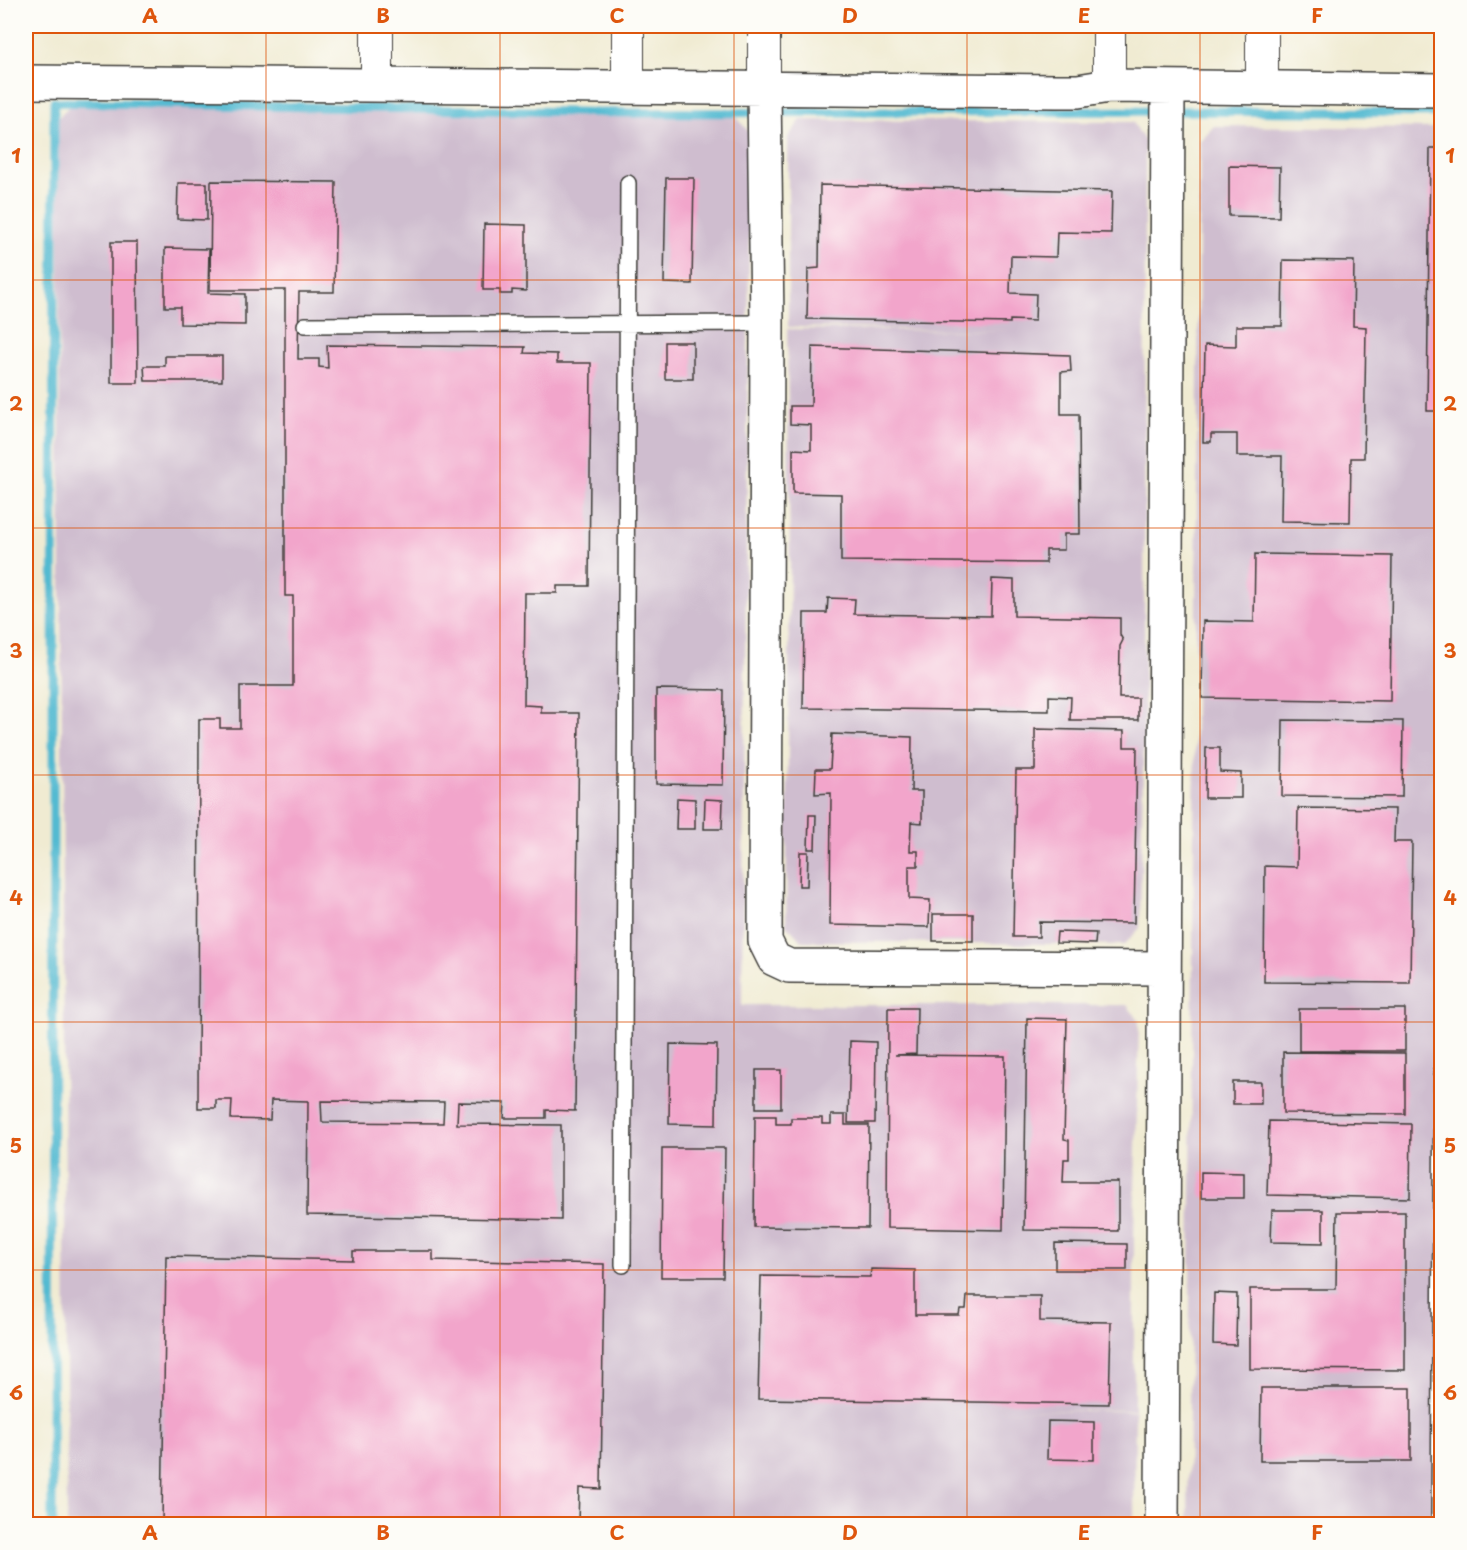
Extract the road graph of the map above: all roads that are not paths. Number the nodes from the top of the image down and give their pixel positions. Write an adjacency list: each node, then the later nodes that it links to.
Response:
1 (377, 26): 7 (street)
2 (628, 26): 9 (street)
3 (764, 26): 12 (street)
4 (1109, 26): 8 (street)
5 (1262, 26): 11 (street)
6 (26, 82): 7 (street)
7 (377, 83): 9 (street)
8 (1109, 86): 10 (street); 12 (street)
9 (628, 87): 12 (street)
10 (1168, 87): 11 (street); 18 (street)
11 (1262, 87): 13 (street)
12 (764, 90): 16 (street)
13 (1442, 90)
14 (628, 183): 15 (lane)
15 (626, 322): 16 (lane); 17 (lane); 20 (lane)
16 (767, 323): 18 (street)
17 (305, 324)
18 (1164, 968): 21 (street)
19 (1442, 1066): 22 (lane)
20 (623, 1265)
21 (1162, 1524)
22 (1439, 1524)

